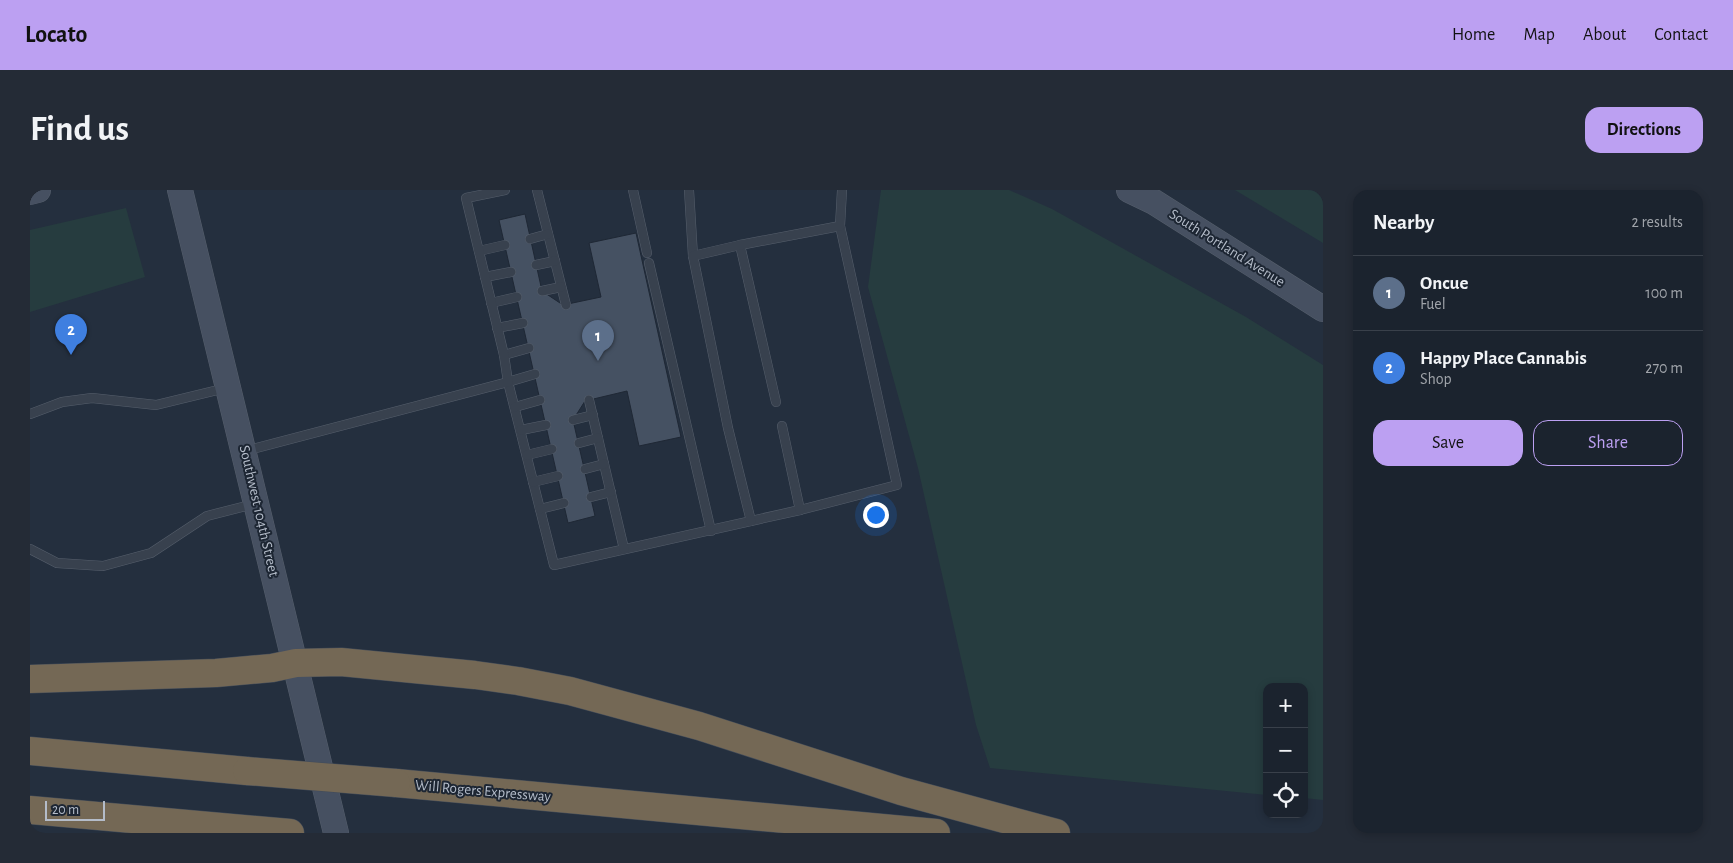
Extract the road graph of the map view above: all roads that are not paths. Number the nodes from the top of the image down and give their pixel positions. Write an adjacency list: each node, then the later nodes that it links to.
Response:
1 (38, 190): 9 (main road)
2 (180, 190): 35 (main road, Southwest 104th Street)
3 (505, 190): 15 (lane)
4 (537, 190): 11 (lane)
5 (633, 190): 16 (lane)
6 (689, 190): 17 (lane)
7 (842, 190): 10 (lane)
8 (1129, 190): 28 (main road, South Portland Avenue)
9 (30, 192)
10 (840, 226): 14 (lane); 60 (lane)
11 (548, 234): 12 (lane); 18 (lane)
12 (530, 239)
13 (505, 245): 15 (lane)
14 (740, 245): 17 (lane); 38 (lane)
15 (479, 251): 22 (lane)
16 (646, 253)
17 (693, 256): 61 (lane)
18 (554, 261): 20 (lane); 23 (lane)
19 (649, 263): 62 (lane)
20 (536, 265)
21 (511, 272): 22 (lane)
22 (484, 277): 26 (lane)
23 (562, 287): 24 (lane); 27 (lane)
24 (542, 291)
25 (517, 297): 26 (lane)
26 (491, 303): 30 (lane)
27 (566, 304)
28 (1323, 309)
29 (523, 323): 30 (lane)
30 (497, 328): 32 (lane)
31 (529, 348): 32 (lane)
32 (504, 355): 34 (lane)
33 (535, 374): 34 (lane)
34 (508, 382): 39 (lane); 49 (lane)
35 (229, 387): 40 (lane); 49 (main road, Southwest 104th Street)
36 (540, 400): 39 (lane)
37 (589, 400): 41 (lane)
38 (776, 402)
39 (515, 407): 45 (lane)
40 (30, 414)
41 (592, 416): 42 (lane); 46 (lane)
42 (573, 420)
43 (546, 425): 45 (lane)
44 (782, 426): 60 (lane)
45 (520, 430): 50 (lane)
46 (598, 438): 47 (lane); 51 (lane)
47 (579, 443)
48 (552, 449): 50 (lane)
49 (244, 452): 58 (main road, Southwest 104th Street)
50 (527, 455): 54 (lane)
51 (604, 464): 52 (lane); 55 (lane)
52 (585, 469)
53 (558, 476): 54 (lane)
54 (533, 482): 59 (lane)
55 (610, 492): 56 (lane); 64 (lane)
56 (591, 497)
57 (564, 503): 59 (lane)
58 (257, 504): 63 (lane); 65 (main road, Southwest 104th Street)
59 (540, 509): 64 (lane)
60 (800, 510): 61 (lane)
61 (751, 521): 62 (lane)
62 (711, 531): 64 (lane)
63 (30, 549)
64 (624, 549)
65 (296, 663): 66 (highway); 70 (main road, Southwest 104th Street); 72 (highway)
66 (30, 679)
67 (30, 751): 71 (highway, Will Rogers Expressway, bridge)
68 (30, 810): 69 (highway)
69 (290, 833)
70 (336, 833)
71 (936, 833)
72 (1056, 833)

